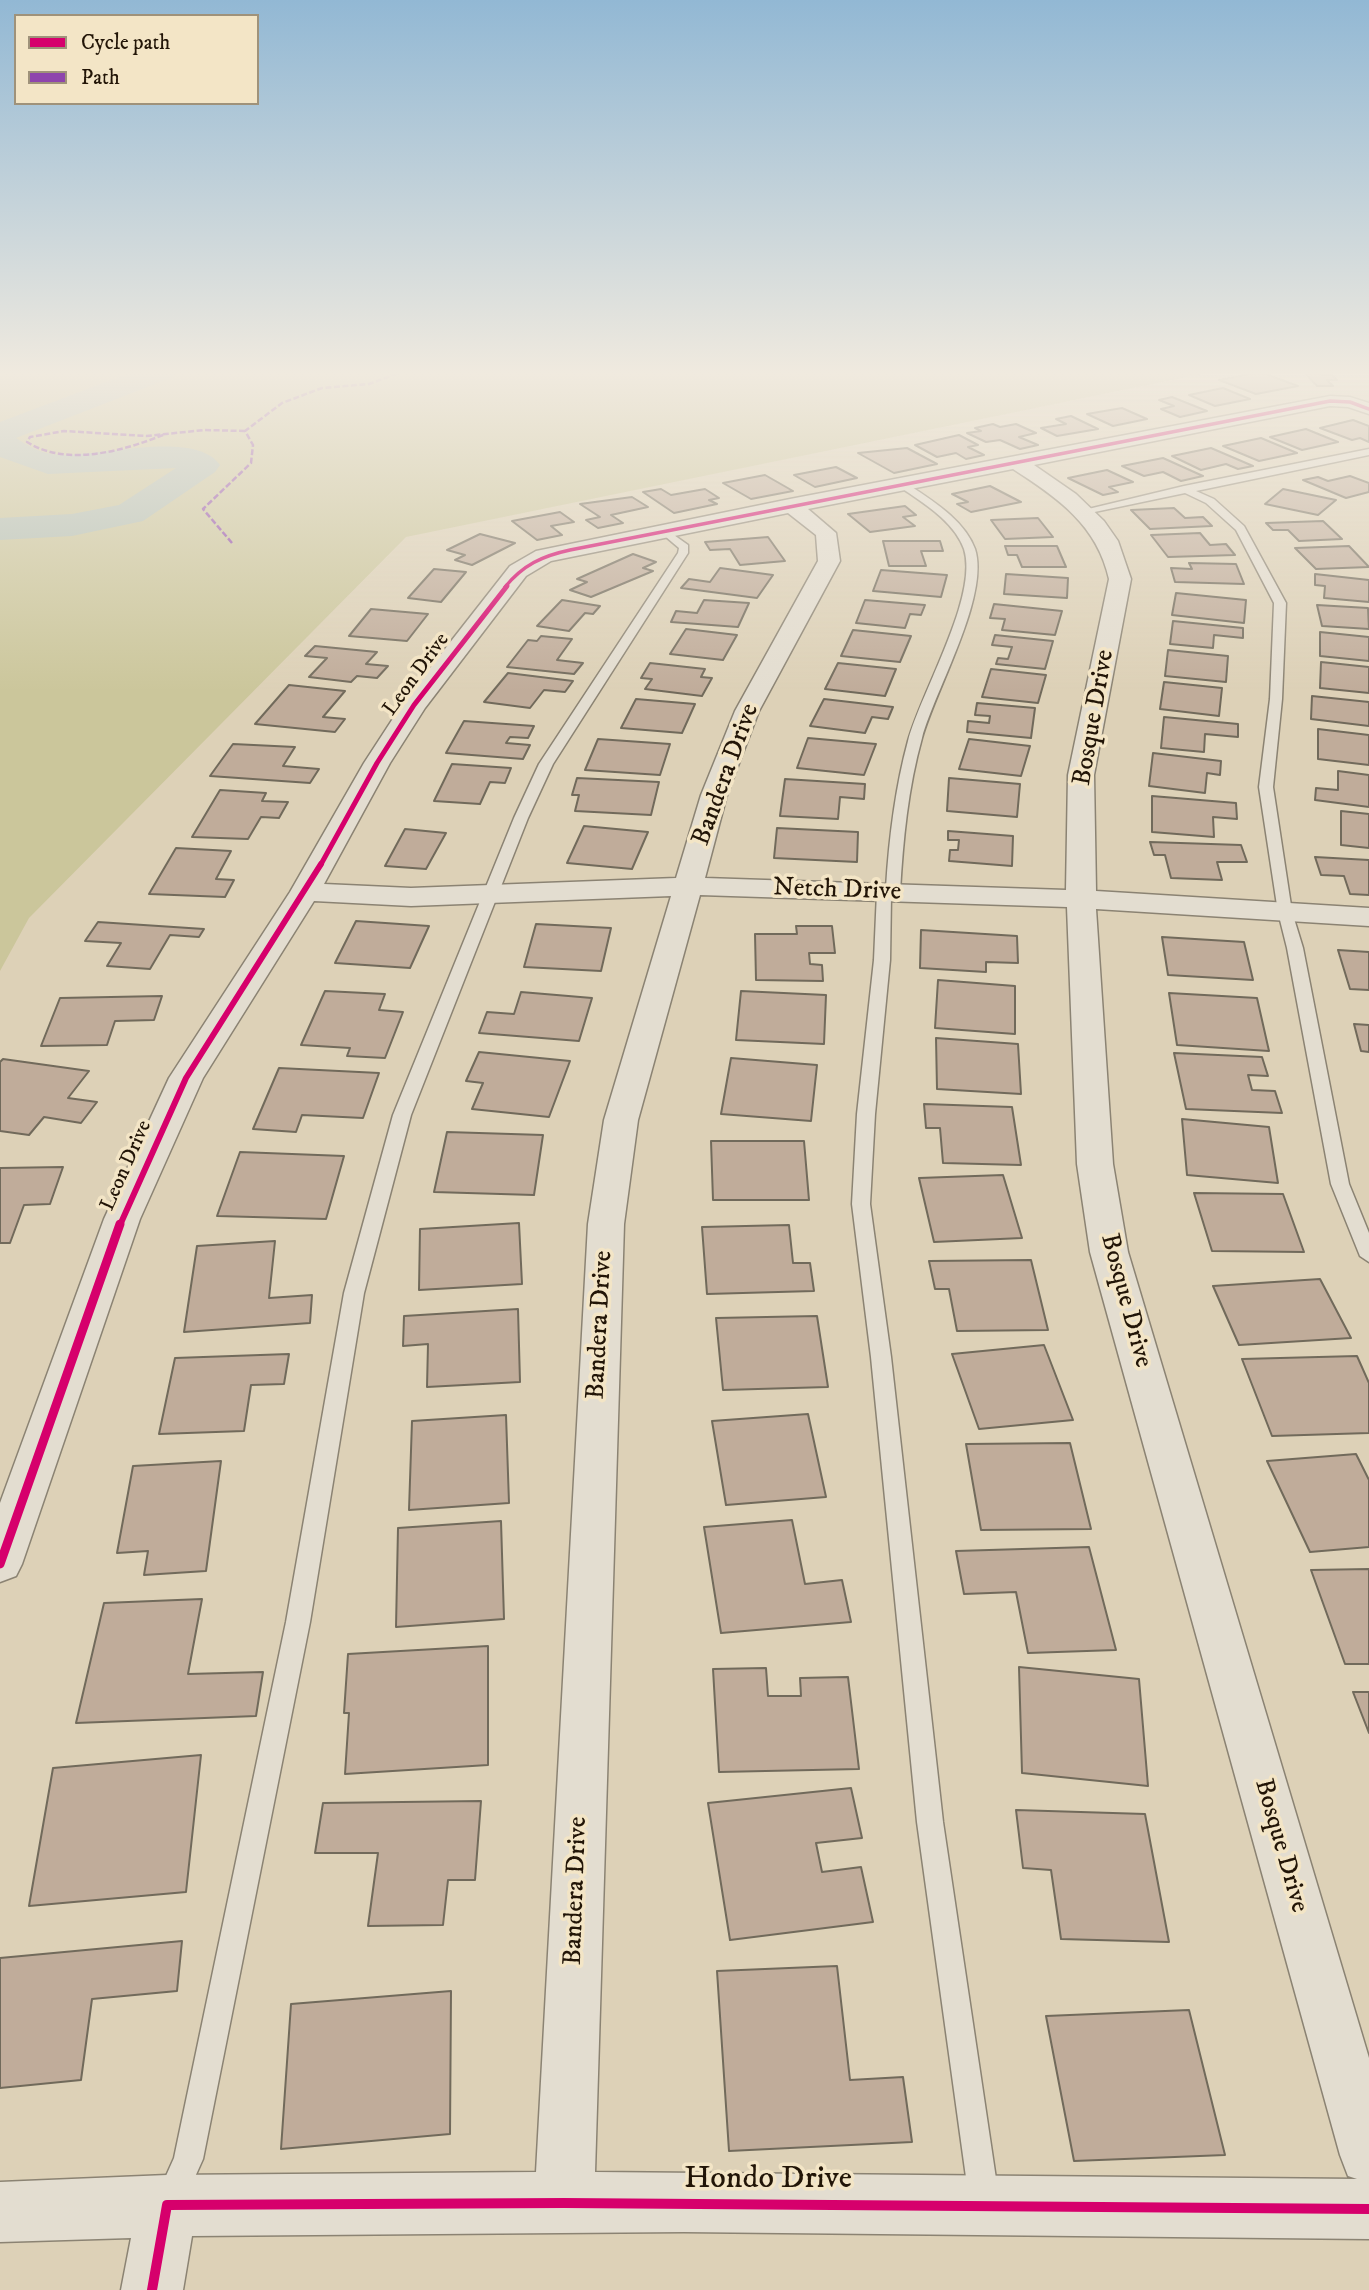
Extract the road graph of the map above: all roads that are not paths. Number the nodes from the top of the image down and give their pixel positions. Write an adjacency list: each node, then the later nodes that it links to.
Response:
1 (943, 478): 4 (street, Leon Drive)
2 (1039, 478): 7 (street, Bosque Drive)
3 (1240, 478): 5 (lane)
4 (903, 485): 6 (street, Leon Drive); 11 (lane)
5 (1184, 489): 7 (lane); 14 (lane)
6 (790, 505): 8 (street, Leon Drive); 9 (street, Bandera Drive)
7 (1084, 511): 13 (street, Bosque Drive)
8 (664, 531): 10 (street, Leon Drive); 12 (lane)
9 (690, 886): 11 (street, Netch Drive); 12 (street, Netch Drive); 19 (street, Bandera Drive)
10 (305, 892): 12 (street, Netch Drive); 17 (street, Leon Drive)
11 (888, 892): 13 (street, Netch Drive); 21 (lane)
12 (492, 895): 20 (lane)
13 (1081, 899): 14 (street, Netch Drive); 18 (street, Bosque Drive)
14 (1284, 912): 15 (street, Netch Drive); 16 (lane)
15 (1369, 917)
16 (1369, 1256)
17 (0, 1564)
18 (1369, 2155)
19 (564, 2203): 20 (street, Hondo Drive); 21 (street, Hondo Drive)
20 (167, 2205): 23 (street, Hondo Drive); 24 (street)
21 (985, 2206): 22 (street, Hondo Drive)
22 (1369, 2208)
23 (0, 2212)
24 (152, 2290)

